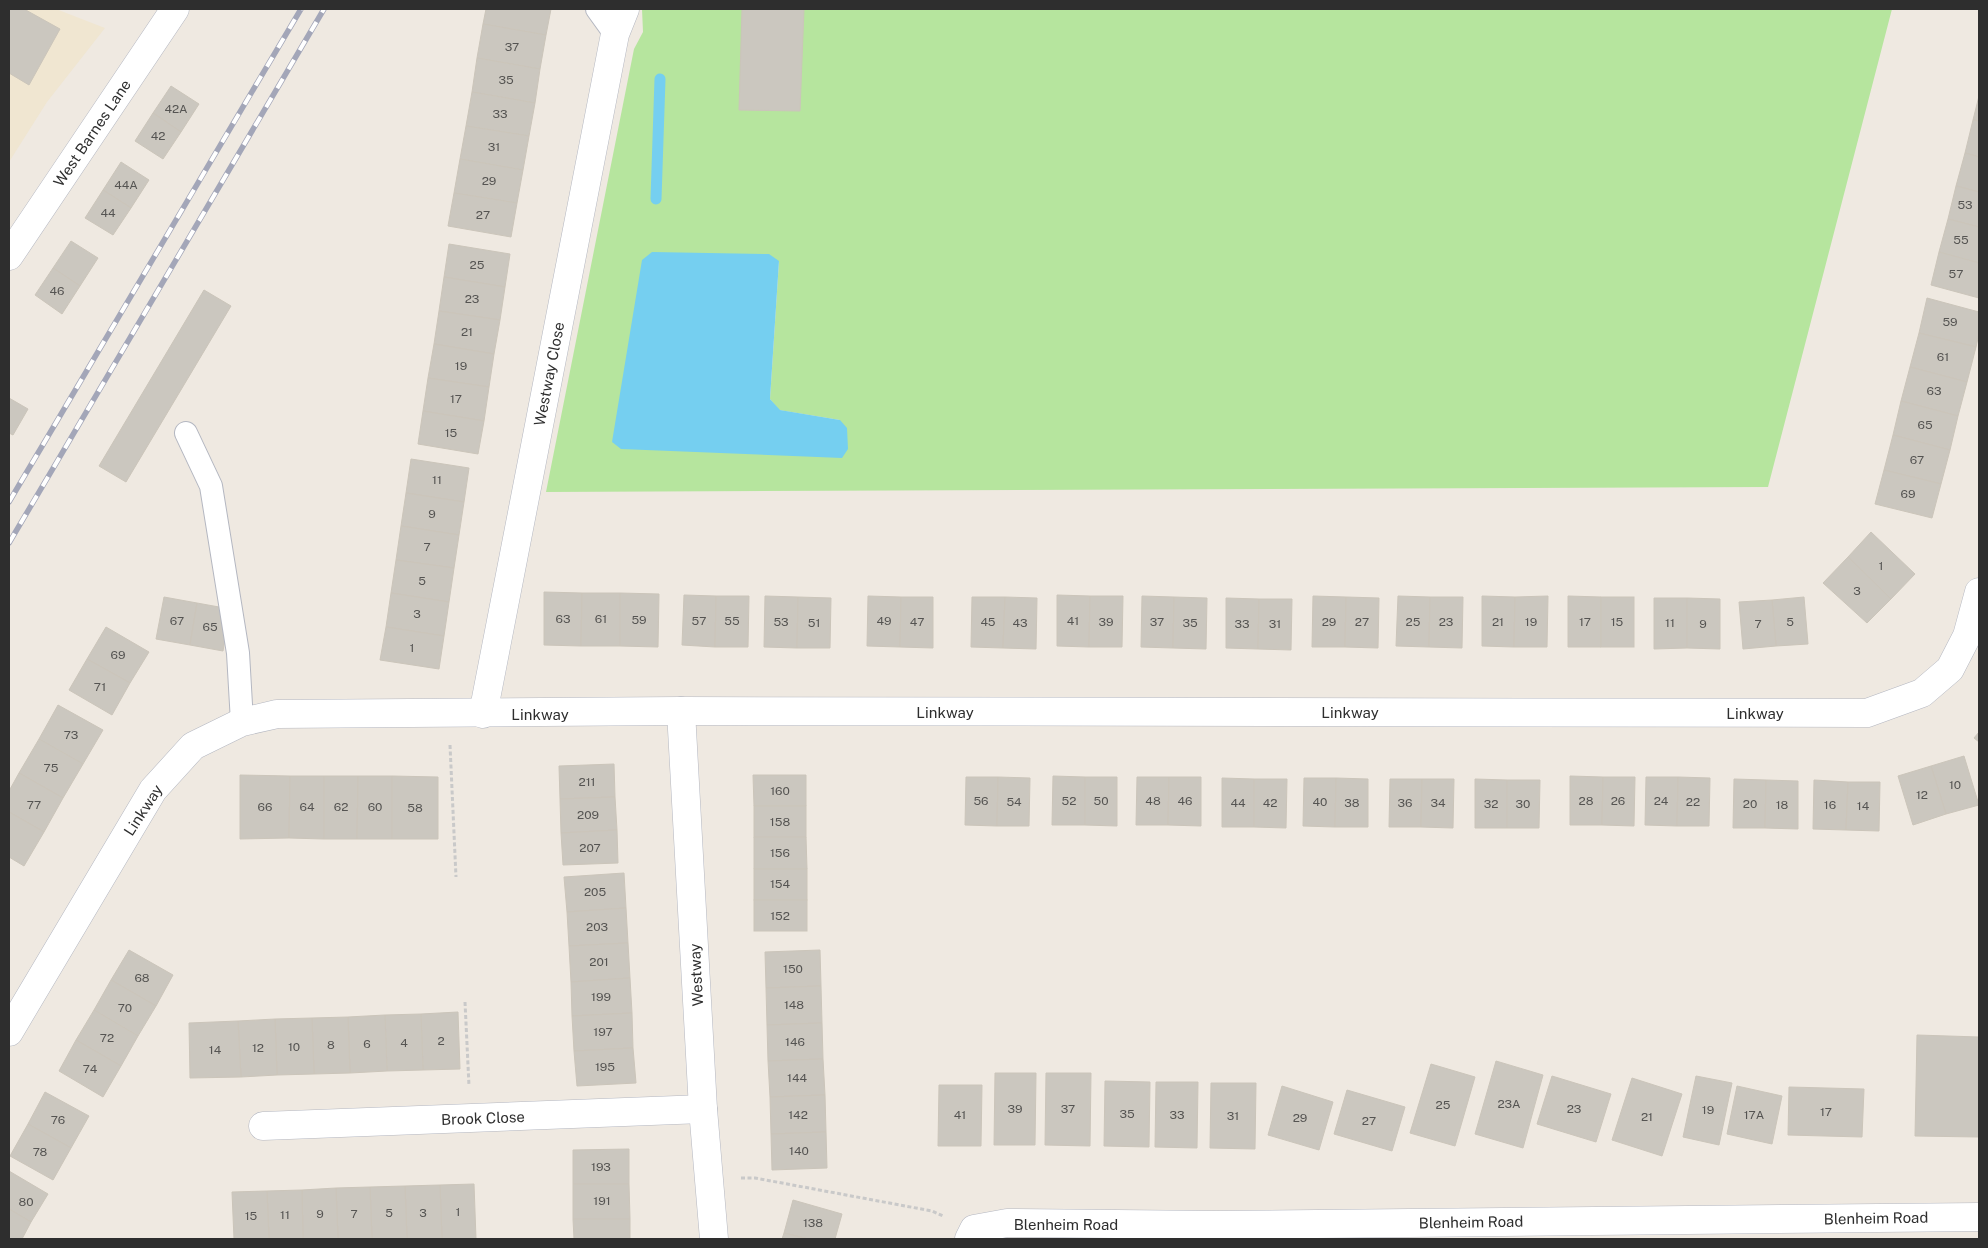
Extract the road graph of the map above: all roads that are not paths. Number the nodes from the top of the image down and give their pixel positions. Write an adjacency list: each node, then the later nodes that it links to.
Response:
1 (175, 9): 5 (street, West Barnes Lane)
2 (597, 9): 4 (lane)
3 (625, 9): 4 (street, Westway Close)
4 (615, 34): 9 (street, Westway Close)
5 (9, 256)
6 (186, 433): 10 (lane)
7 (1979, 592): 8 (street, Linkway)
8 (681, 712): 9 (street, Linkway); 12 (street, Westway)
9 (483, 714): 10 (street, Linkway)
10 (242, 722): 11 (street, Linkway)
11 (9, 1032)
12 (703, 1109): 13 (street, Brook Close); 17 (street, Westway)
13 (262, 1126)
14 (1979, 1217): 15 (street, Blenheim Road)
15 (1683, 1230): 16 (street, Blenheim Road)
16 (971, 1234)
17 (714, 1239)

